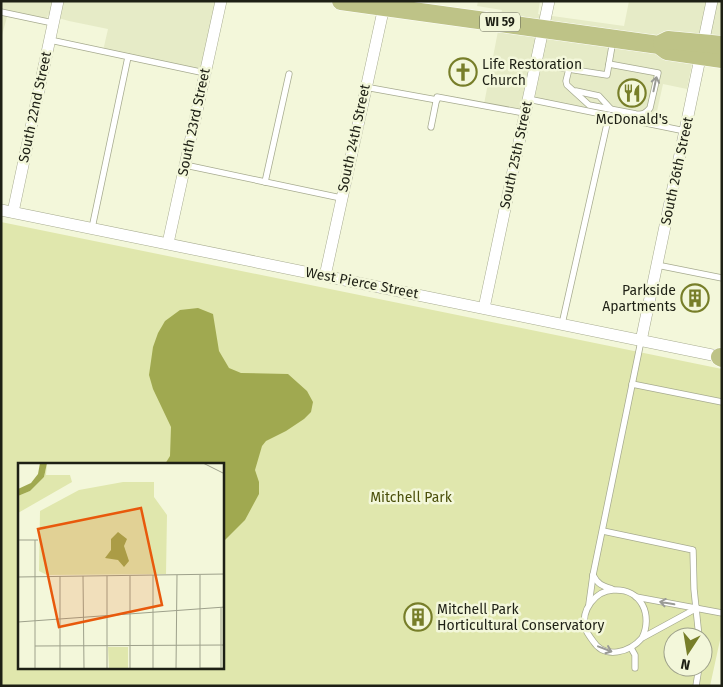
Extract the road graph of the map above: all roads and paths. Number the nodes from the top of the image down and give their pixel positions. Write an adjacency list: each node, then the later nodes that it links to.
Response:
1 (58, 1): 8 (street, South 22nd Street)
2 (221, 1): 19 (street, South 23rd Street)
3 (341, 1): 6 (main road, WI 59)
4 (549, 1): 9 (street, South 25th Street)
5 (712, 1): 13 (street, South 26th Street)
6 (384, 4): 9 (main road, WI 59); 21 (street, South 24th Street)
7 (1, 12): 8 (lane)
8 (53, 23): 11 (street, South 22nd Street)
9 (543, 28): 10 (main road, WI 59); 16 (street, South 25th Street)
10 (613, 38): 13 (main road, WI 59); 17 (lane)
11 (50, 40): 14 (lane); 33 (street, South 22nd Street)
12 (722, 45): 13 (main road, WI 59)
13 (702, 50): 15 (main road, WI 59); 28 (street, South 26th Street)
14 (128, 57): 19 (lane); 34 (lane)
15 (722, 59)
16 (535, 64): 18 (lane); 23 (street, South 25th Street)
17 (609, 64): 18 (lane); 25 (lane, one-way to 17)
18 (569, 69): 22 (lane)
19 (205, 73): 29 (street, South 23rd Street)
20 (289, 74): 30 (lane)
21 (365, 87): 24 (lane); 31 (street, South 24th Street)
22 (576, 91): 25 (lane); 25 (lane)
23 (527, 99): 25 (lane); 26 (street, South 25th Street)
24 (436, 100): 26 (lane); 27 (lane)
25 (610, 112): 28 (lane); 40 (lane)
26 (524, 113): 39 (street, South 25th Street)
27 (431, 127)
28 (685, 131): 36 (street, South 26th Street)
29 (185, 165): 30 (lane); 35 (street, South 23rd Street)
30 (265, 182): 31 (lane)
31 (342, 198): 37 (street, South 24th Street)
32 (1, 210): 33 (street, West Pierce Street)
33 (13, 212): 34 (street, West Pierce Street)
34 (92, 228): 35 (street, West Pierce Street)
35 (168, 244): 37 (street, West Pierce Street)
36 (657, 265): 38 (lane); 41 (street, South 26th Street)
37 (325, 276): 39 (street, West Pierce Street)
38 (722, 278)
39 (484, 308): 40 (street, West Pierce Street)
40 (562, 324): 41 (street, West Pierce Street)
41 (641, 341): 42 (street, West Pierce Street); 43 (lane)
42 (721, 357)
43 (632, 384): 44 (lane); 45 (lane)
44 (722, 402)
45 (603, 531): 46 (lane); 50 (lane)
46 (593, 575): 47 (lane); 49 (lane)
47 (614, 590): 48 (lane); 49 (lane)
48 (636, 597): 50 (lane, one-way to 48); 53 (lane)
49 (589, 604): 54 (lane, one-way to 54)
50 (697, 608): 51 (lane); 52 (lane); 53 (lane)
51 (722, 613)
52 (698, 627)
53 (642, 638): 54 (lane)
54 (631, 648): 55 (lane)
55 (635, 668)

